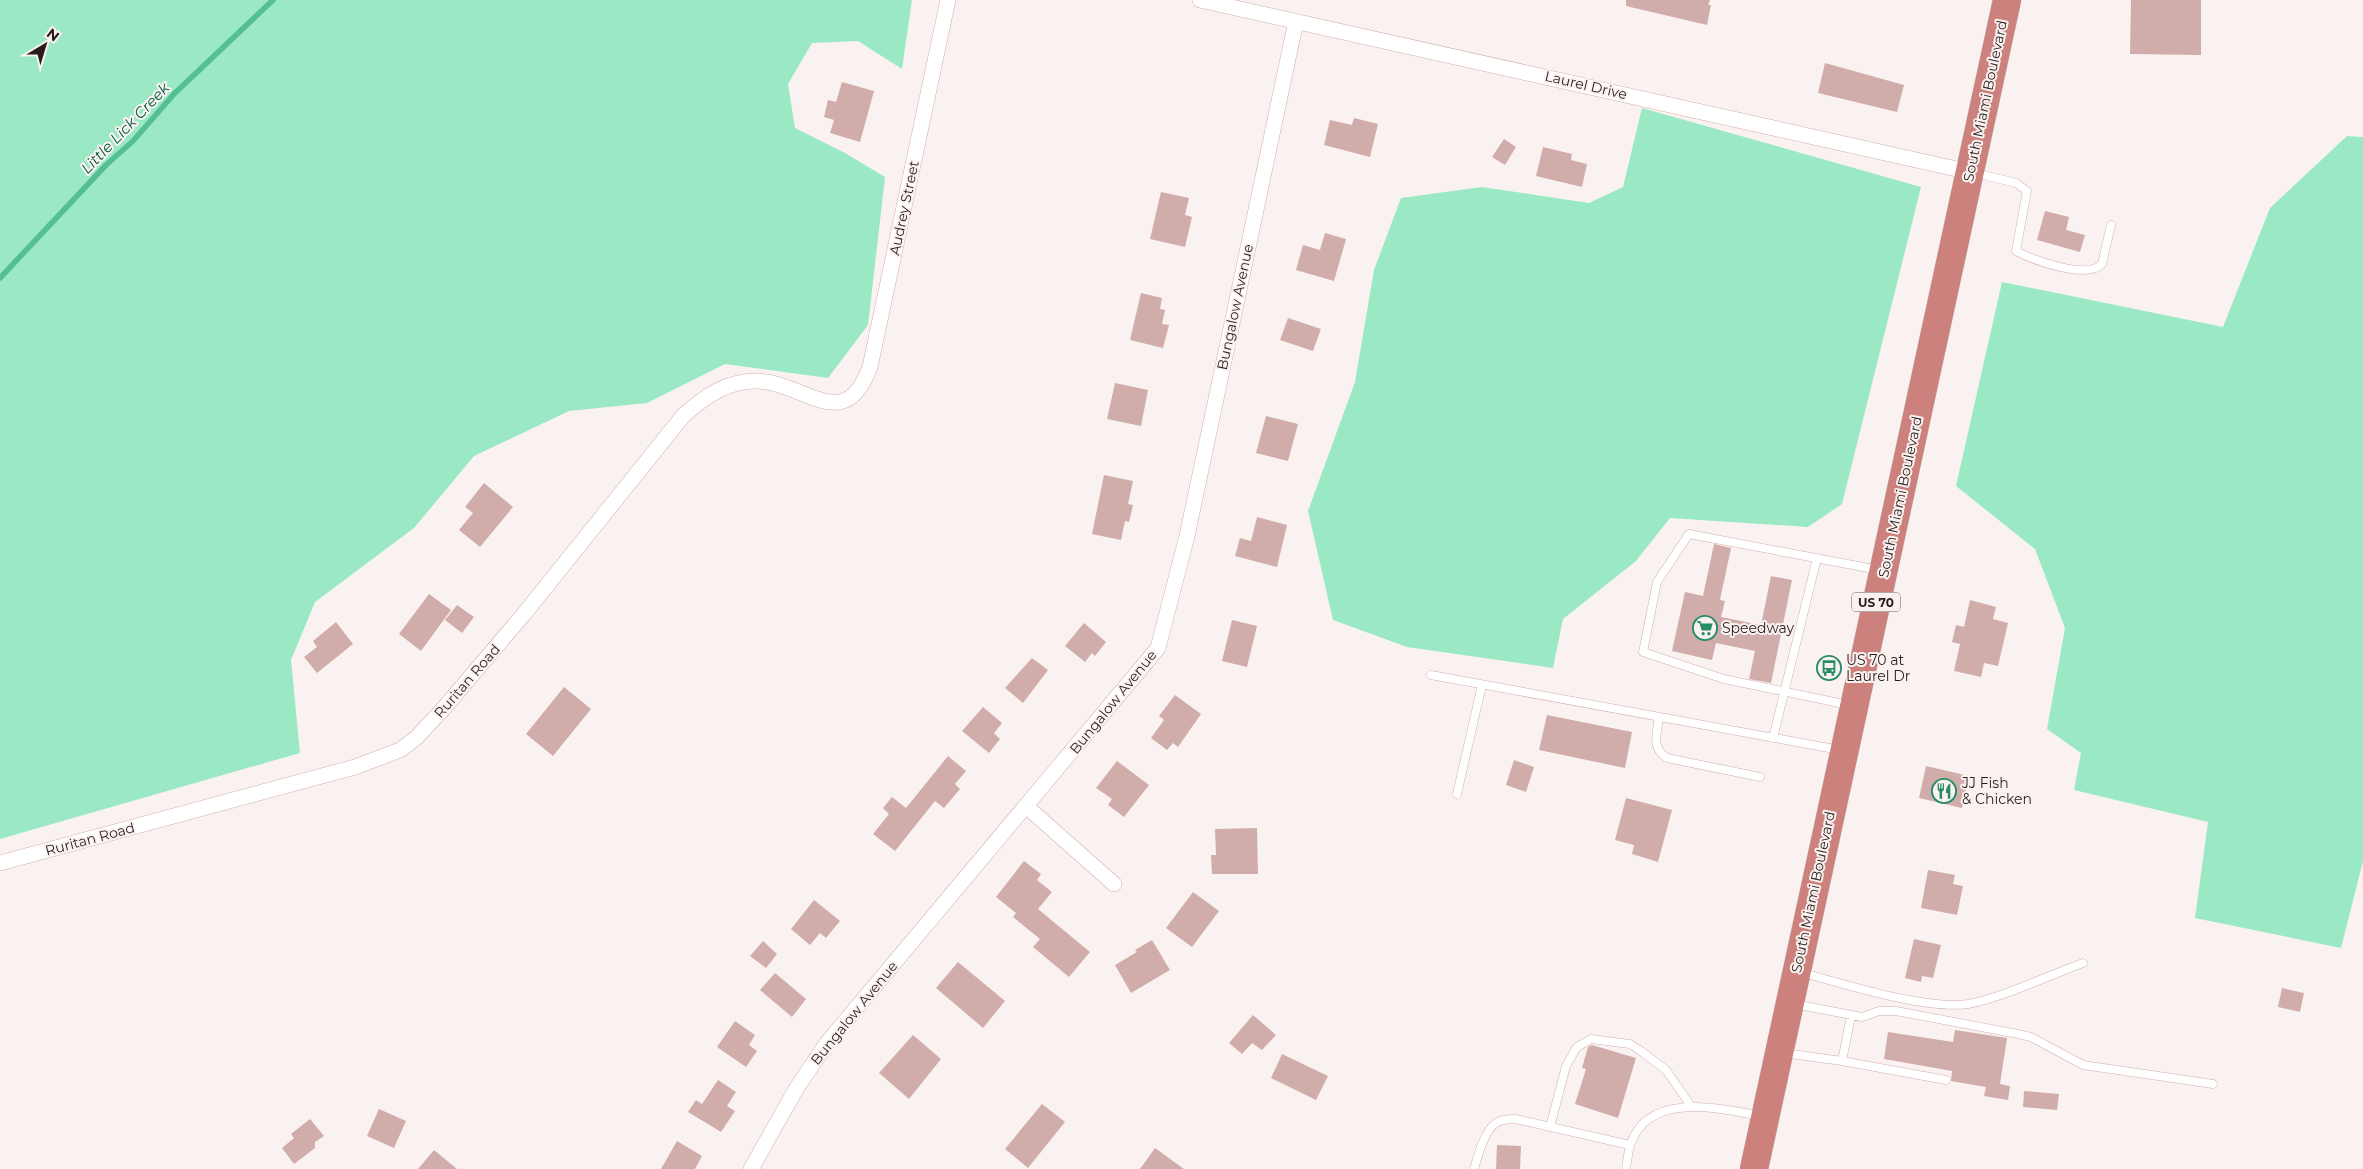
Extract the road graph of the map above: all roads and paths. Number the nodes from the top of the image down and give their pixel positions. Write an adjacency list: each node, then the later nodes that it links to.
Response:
1 (948, 0): 7 (street, Audrey Street)
2 (1200, 0): 4 (street, Laurel Drive)
3 (2007, 0): 5 (highway, South Miami Boulevard / US 70)
4 (1296, 21): 5 (street, Laurel Drive); 19 (street, Bungalow Avenue)
5 (1970, 172): 6 (lane); 9 (highway, South Miami Boulevard / US 70)
6 (2112, 225)
7 (840, 404): 20 (street, Ruritan Road)
8 (1817, 558): 9 (lane); 12 (lane); 12 (lane)
9 (1883, 571): 13 (highway, South Miami Boulevard / US 70)
10 (1431, 675): 11 (lane)
11 (1482, 685): 14 (lane); 18 (lane)
12 (1784, 692): 13 (lane); 15 (lane)
13 (1854, 706): 16 (highway, South Miami Boulevard / US 70)
14 (1659, 717): 15 (lane); 17 (lane)
15 (1773, 738): 16 (lane)
16 (1844, 751): 23 (highway, South Miami Boulevard / US 70)
17 (1760, 777)
18 (1457, 794)
19 (1027, 807): 21 (street); 34 (street, Bungalow Avenue)
20 (0, 863)
21 (1114, 884)
22 (2083, 963): 23 (lane)
23 (1796, 970): 24 (highway, South Miami Boulevard / US 70)
24 (1790, 1003): 25 (lane); 26 (highway, South Miami Boulevard / US 70)
25 (1851, 1016): 27 (lane); 29 (lane)
26 (1779, 1053): 27 (lane); 31 (highway, South Miami Boulevard / US 70)
27 (1842, 1061): 28 (lane)
28 (1946, 1080)
29 (2213, 1084)
30 (1691, 1106): 31 (lane); 32 (lane); 33 (lane)
31 (1765, 1117): 37 (highway, South Miami Boulevard / US 70)
32 (1550, 1127): 33 (lane); 35 (lane)
33 (1630, 1145): 36 (lane)
34 (751, 1169)
35 (1474, 1169)
36 (1626, 1169)
37 (1754, 1169)

